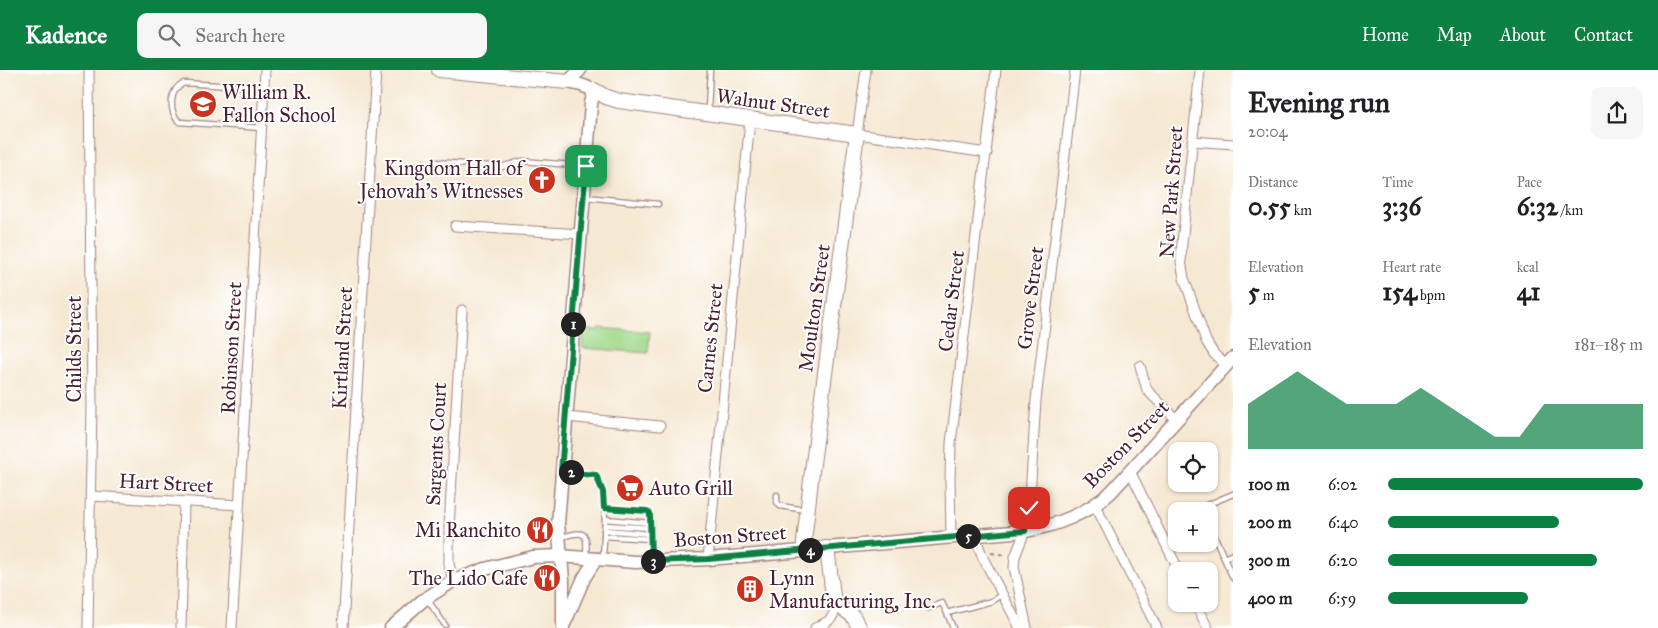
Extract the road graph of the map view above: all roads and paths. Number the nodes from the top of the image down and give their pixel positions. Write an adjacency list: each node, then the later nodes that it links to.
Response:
1 (89, 70): 38 (street, Childs Street)
2 (265, 70): 13 (street, Robinson Street)
3 (376, 70): 76 (street, Kirtland Street)
4 (439, 70): 11 (main road, Walnut Street)
5 (580, 70): 12 (main road)
6 (710, 70): 15 (lane)
7 (866, 70): 18 (street, Moulton Street)
8 (996, 70): 21 (street, Cedar Street)
9 (1075, 70): 47 (street, Grove Street)
10 (1200, 70): 19 (street, New Park Street)
11 (512, 73): 12 (main road, Walnut Street)
12 (568, 82): 14 (main road, Walnut Street)
13 (264, 88): 17 (street, Robinson Street); 17 (lane)
14 (594, 90): 15 (main road, Walnut Street); 23 (main road)
15 (708, 114): 16 (main road, Walnut Street)
16 (750, 120): 18 (main road, Walnut Street); 60 (street, Carnes Street)
17 (262, 128): 41 (street, Robinson Street)
18 (857, 134): 21 (street, Walnut Street); 44 (main road, Moulton Street)
19 (1192, 140): 20 (street); 29 (street, New Park Street)
20 (1233, 144)
21 (987, 152): 49 (street, Cedar Street)
22 (436, 162): 23 (lane)
23 (586, 166): 24 (main road)
24 (584, 197): 25 (lane); 27 (main road)
25 (658, 204)
26 (455, 226): 27 (street)
27 (581, 234): 31 (main road)
28 (462, 310): 64 (street, Sargents Court)
29 (1230, 362): 32 (main road, Boston Street)
30 (1140, 366): 32 (street)
31 (566, 417): 33 (street); 35 (main road)
32 (1176, 420): 34 (main road, Boston Street)
33 (660, 426)
34 (1130, 470): 42 (main road, Boston Street); 62 (street)
35 (561, 472): 43 (lane); 50 (main road)
36 (1233, 494): 40 (lane)
37 (777, 495): 44 (lane)
38 (91, 496): 39 (street, Hart Street); 73 (street, Childs Street)
39 (184, 502): 41 (street, Hart Street); 74 (street)
40 (1214, 502)
41 (239, 505): 75 (street, Robinson Street)
42 (1095, 505): 47 (main road, Boston Street); 83 (street)
43 (604, 508): 45 (lane); 46 (lane)
44 (806, 510): 53 (main road, Moulton Street)
45 (605, 528): 46 (lane); 46 (lane); 59 (lane)
46 (651, 531): 61 (lane)
47 (1025, 531): 48 (main road, Boston Street); 82 (street, Grove Street)
48 (975, 536): 49 (main road, Boston Street); 65 (street)
49 (951, 537): 52 (main road, Boston Street)
50 (558, 538): 57 (main road); 59 (lane)
51 (1218, 544): 58 (lane)
52 (827, 548): 53 (main road, Boston Street); 67 (main road)
53 (802, 551): 60 (main road, Boston Street)
54 (986, 553): 56 (path)
55 (1233, 554): 58 (lane)
56 (1008, 555)
57 (560, 556): 59 (main road, Boston Street); 64 (main road, Boston Street); 72 (main road)
58 (1224, 558): 63 (lane)
59 (595, 559): 61 (main road, Boston Street); 72 (main road)
60 (708, 559): 61 (main road, Boston Street)
61 (651, 561)
62 (1175, 562)
63 (1233, 578)
64 (452, 581): 66 (main road, Boston Street)
65 (1002, 594): 70 (lane); 81 (street)
66 (426, 598): 71 (lane); 77 (main road, Boston Street)
67 (834, 603): 78 (street); 79 (main road)
68 (929, 608): 70 (lane)
69 (1199, 612): 84 (street)
70 (948, 613): 80 (lane)
71 (445, 625)
72 (563, 627)
73 (88, 628)
74 (181, 628)
75 (232, 628)
76 (343, 628)
77 (391, 628)
78 (815, 628)
79 (860, 628)
80 (953, 628)
81 (1020, 628)
82 (1027, 628)
83 (1157, 628)
84 (1208, 628)

